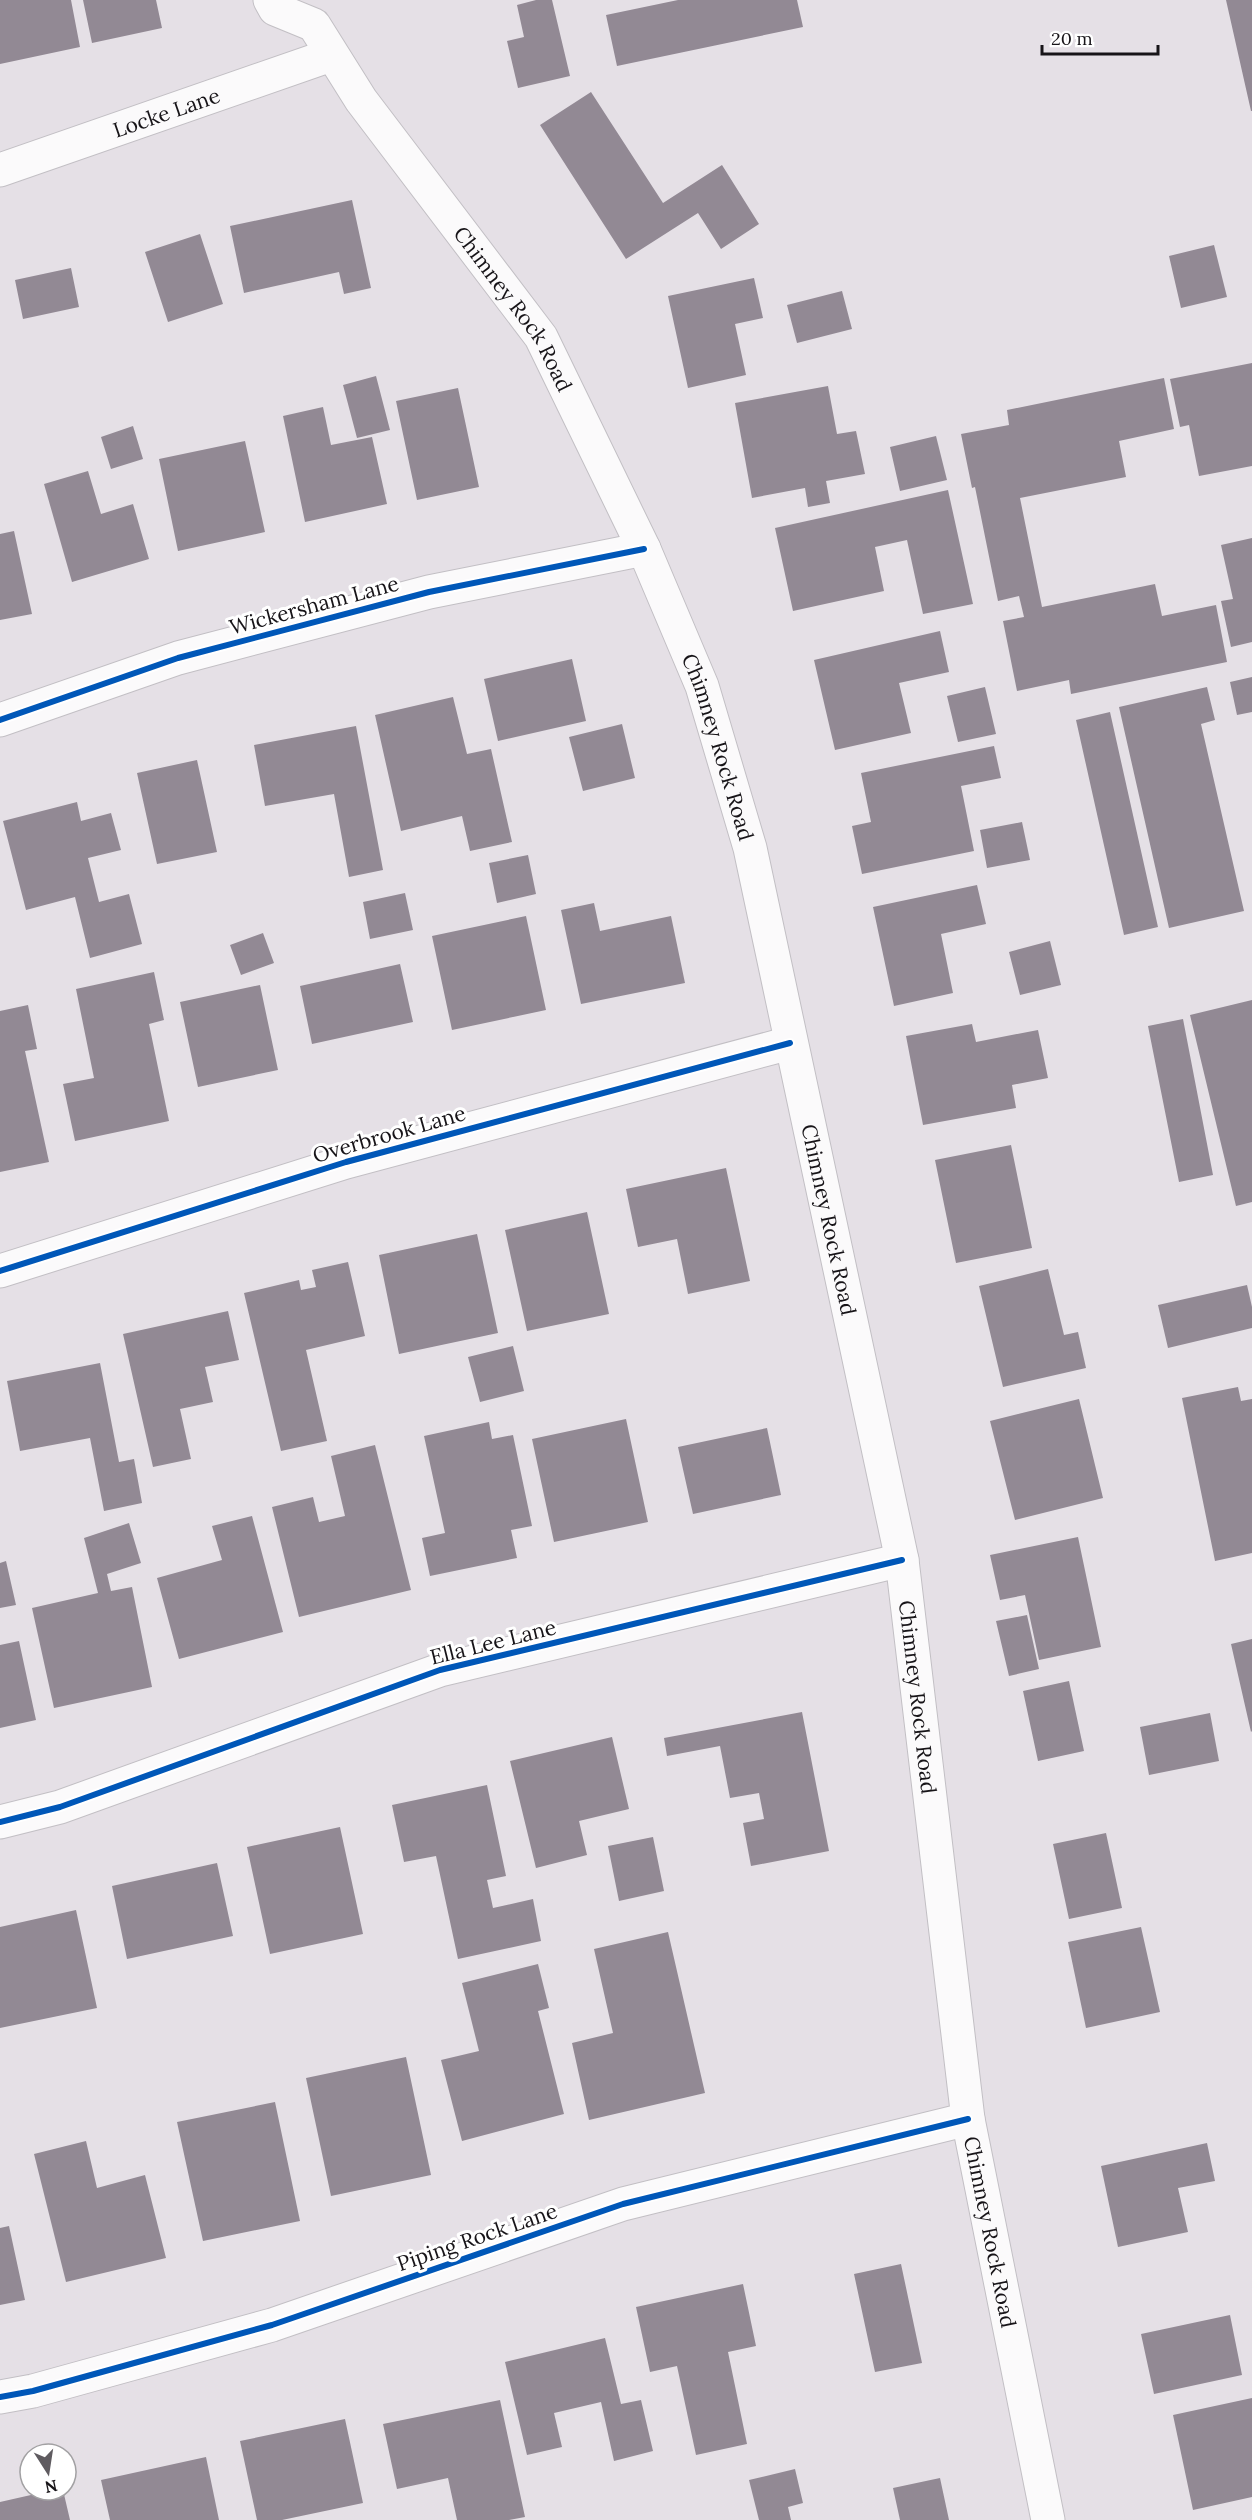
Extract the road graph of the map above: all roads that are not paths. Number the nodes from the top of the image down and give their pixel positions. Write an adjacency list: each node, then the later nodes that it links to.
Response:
1 (270, 0): 2 (street, Chimney Rock Road)
2 (317, 13): 3 (street, Chimney Rock Road)
3 (331, 55): 4 (street, Locke Lane); 5 (street, Chimney Rock Road)
4 (0, 170)
5 (644, 549): 6 (street, Wickersham Lane); 7 (street, Chimney Rock Road)
6 (0, 720)
7 (790, 1043): 8 (street, Overbrook Lane); 9 (street, Chimney Rock Road)
8 (0, 1271)
9 (902, 1560): 10 (street, Ella Lee Lane); 11 (street, Chimney Rock Road)
10 (0, 1821)
11 (968, 2118): 12 (street, Piping Rock Lane); 13 (street, Chimney Rock Road)
12 (0, 2397)
13 (1047, 2520)

